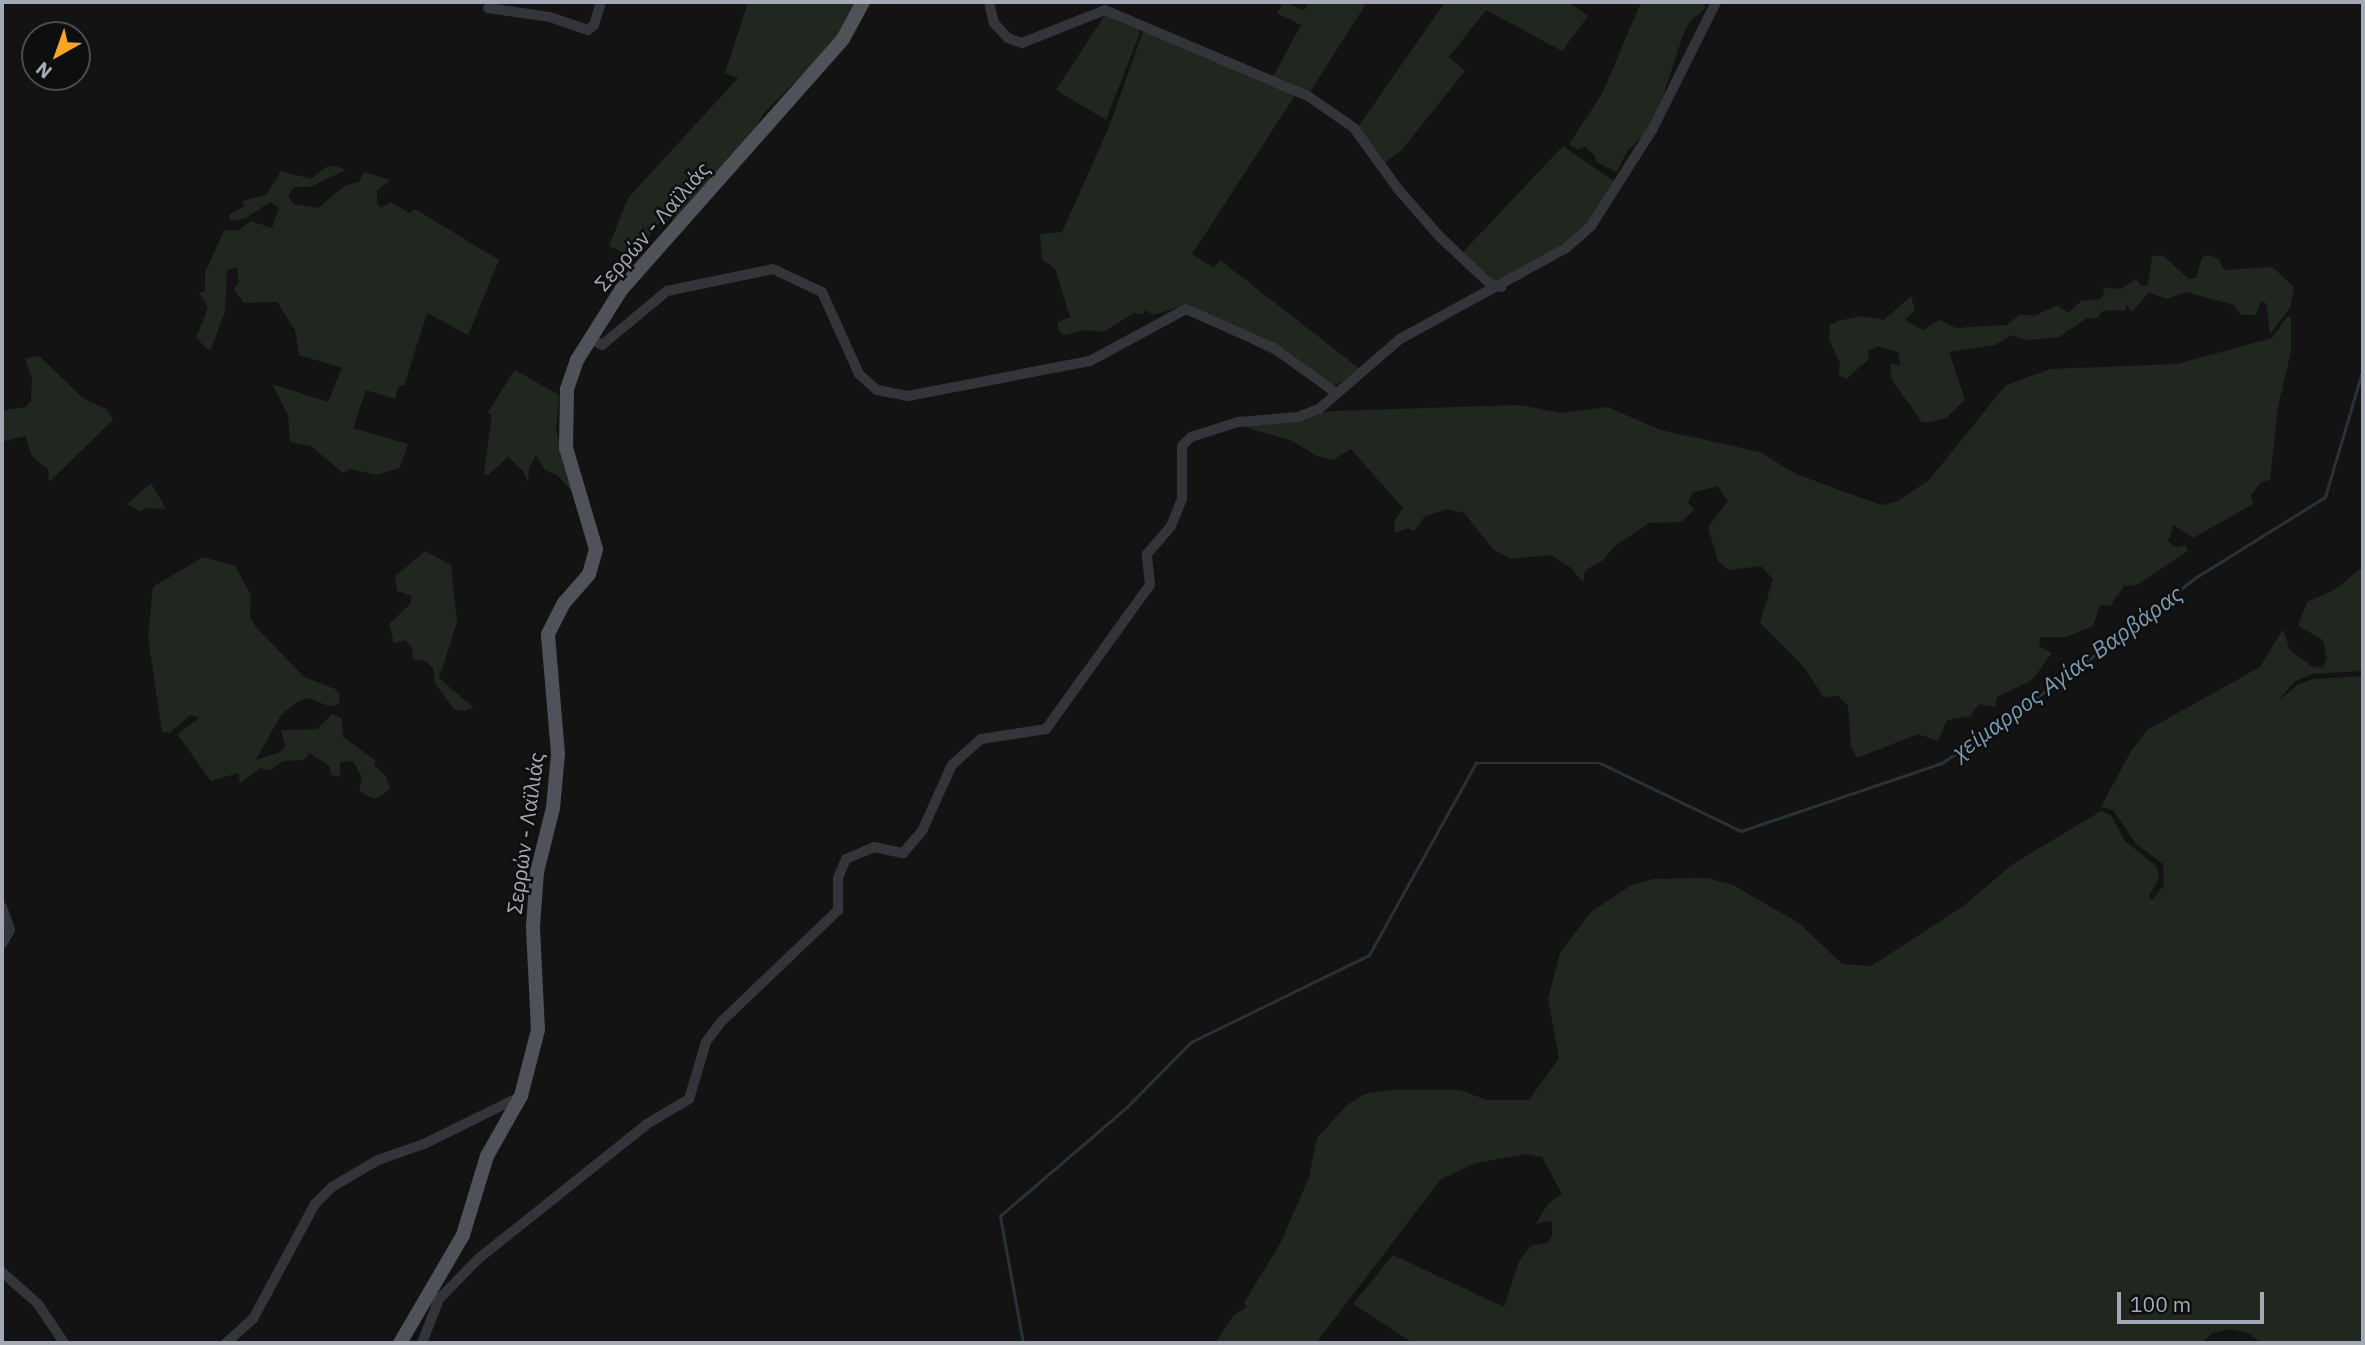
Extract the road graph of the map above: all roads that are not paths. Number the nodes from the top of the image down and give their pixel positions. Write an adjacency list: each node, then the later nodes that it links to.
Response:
1 (601, 2): 6 (street)
2 (863, 2): 8 (main road, Σερρών - Λαϊλιάς)
3 (989, 2): 5 (street)
4 (1716, 2): 7 (street)
5 (1097, 6): 7 (street)
6 (488, 8)
7 (1501, 287): 9 (street)
8 (589, 338): 9 (street); 12 (main road, Σερρών - Λαϊλιάς)
9 (1336, 393): 17 (street)
10 (2, 907): 11 (street)
11 (2, 944)
12 (521, 1096): 15 (street); 16 (main road, Σερρών - Λαϊλιάς)
13 (2, 1272): 14 (street)
14 (64, 1343)
15 (226, 1343)
16 (400, 1343)
17 (422, 1343)

